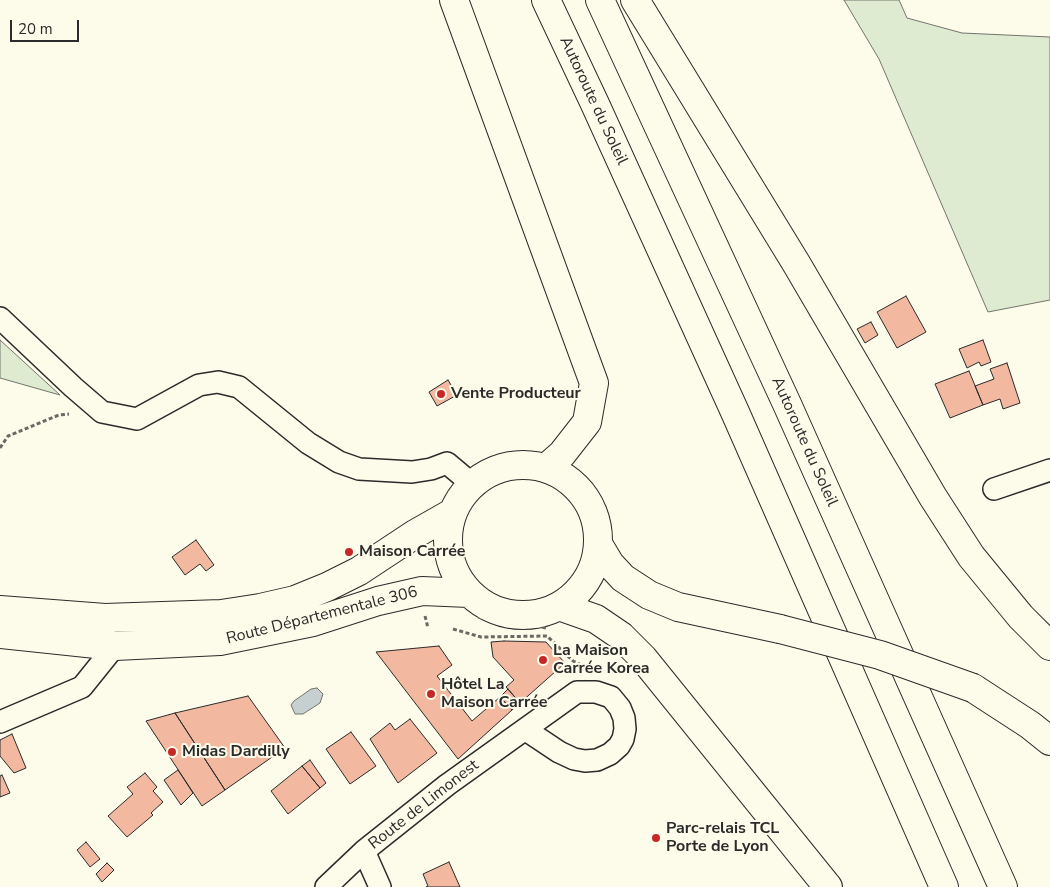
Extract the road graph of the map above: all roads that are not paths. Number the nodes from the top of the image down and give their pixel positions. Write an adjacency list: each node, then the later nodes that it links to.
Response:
1 (454, 0): 6 (main road)
2 (546, 0): 27 (main road, Autoroute du Soleil)
3 (600, 0): 28 (main road, Autoroute du Soleil)
4 (635, 0): 17 (main road)
5 (0, 318): 8 (street)
6 (546, 468): 8 (main road); 11 (main road)
7 (1050, 470): 9 (street)
8 (472, 484): 10 (main road)
9 (994, 489)
10 (452, 513): 12 (main road); 14 (main road, Route Départementale 306)
11 (598, 544): 13 (main road); 18 (main road, bridge)
12 (470, 593): 13 (main road); 16 (main road, Route Départementale 306)
13 (559, 606): 26 (main road)
14 (0, 610)
15 (0, 634): 16 (main road, Route Départementale 306)
16 (116, 646): 20 (street)
17 (1050, 646)
18 (973, 688): 19 (main road); 22 (main road)
19 (1050, 720)
20 (0, 722)
21 (526, 730): 21 (street, Route de Limonest); 23 (street, Route de Limonest)
22 (1050, 740)
23 (364, 852): 24 (street, Route de Limonest); 25 (street)
24 (326, 887)
25 (380, 887)
26 (828, 887)
27 (944, 887)
28 (1003, 887)

